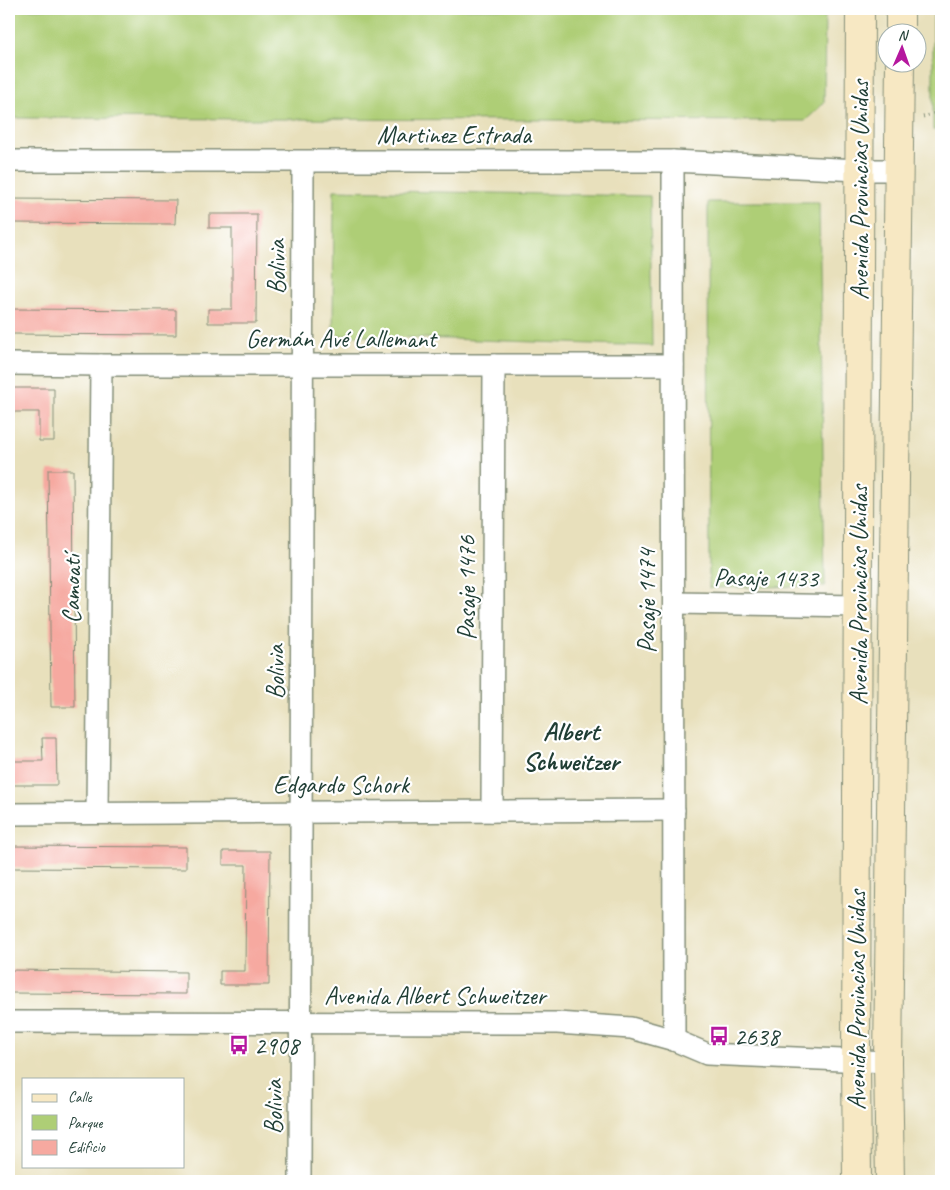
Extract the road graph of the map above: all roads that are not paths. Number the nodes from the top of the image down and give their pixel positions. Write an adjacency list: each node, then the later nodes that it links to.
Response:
1 (860, 9): 8 (main road, Avenida Provincias Unidas)
2 (900, 9): 3 (main road)
3 (900, 22)
4 (900, 72): 9 (main road, Avenida Provincias Unidas)
5 (673, 161): 7 (street, Martinez Estrada); 8 (street, Martinez Estrada); 14 (street, Pasaje 1474)
6 (9, 162): 7 (street, Martinez Estrada)
7 (303, 162): 12 (street, Bolivia)
8 (859, 170): 9 (street, Martinez Estrada); 16 (main road, Avenida Provincias Unidas)
9 (899, 170): 26 (main road, Avenida Provincias Unidas)
10 (9, 364): 11 (street, Germán Avé Lallemant)
11 (101, 365): 12 (street, Germán Avé Lallemant); 20 (street, Camoatí)
12 (303, 365): 13 (street, Germán Avé Lallemant); 19 (street, Bolivia)
13 (494, 365): 14 (street, Germán Avé Lallemant); 18 (street, Pasaje 1476)
14 (673, 365): 15 (street, Pasaje 1474)
15 (674, 603): 16 (street, Pasaje 1433); 17 (street, Pasaje 1474)
16 (858, 606): 25 (main road, Avenida Provincias Unidas)
17 (674, 810): 18 (street, Edgardo Schork); 24 (street, Pasaje 1474)
18 (492, 811): 19 (street, Edgardo Schork)
19 (302, 812): 20 (street, Edgardo Schork); 23 (street, Bolivia)
20 (97, 813): 21 (street, Edgardo Schork)
21 (9, 814)
22 (9, 1022): 23 (street, Avenida Albert Schweitzer)
23 (301, 1023): 24 (street, Avenida Albert Schweitzer); 27 (street, Bolivia)
24 (674, 1040): 25 (street, Avenida Albert Schweitzer)
25 (856, 1061): 26 (street); 28 (main road, Avenida Provincias Unidas)
26 (888, 1062): 29 (main road, Avenida Provincias Unidas)
27 (300, 1181)
28 (857, 1181)
29 (890, 1181)

